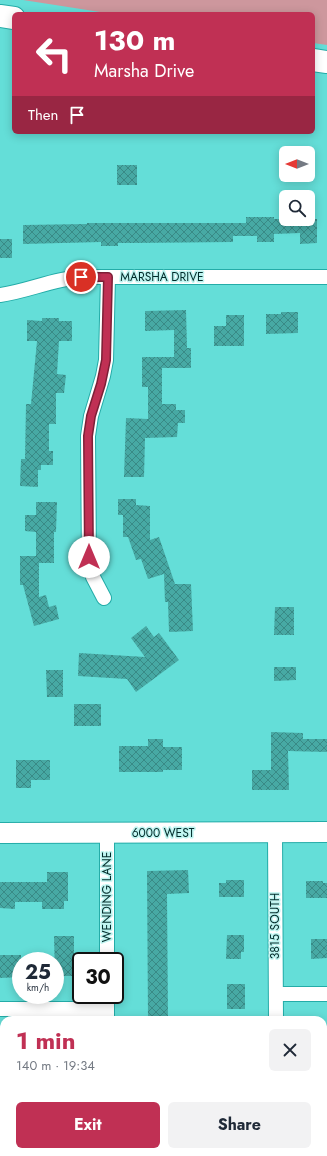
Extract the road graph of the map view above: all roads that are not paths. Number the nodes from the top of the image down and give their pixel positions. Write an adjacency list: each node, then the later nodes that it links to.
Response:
1 (0, 16): 2 (highway)
2 (12, 18)
3 (315, 60): 4 (highway)
4 (327, 62)
5 (108, 277): 6 (street, MARSHA DRIVE); 7 (street, MARSHA DRIVE); 8 (street)
6 (327, 277)
7 (0, 295)
8 (104, 598)
9 (275, 832): 10 (street, 6000 WEST); 12 (street, 6000 WEST); 14 (street, 3815 SOUTH)
10 (327, 832)
11 (0, 833): 12 (street, 6000 WEST)
12 (107, 833): 13 (street, WENDING LANE)
13 (107, 952)
14 (276, 994): 15 (street); 18 (street, 3815 SOUTH)
15 (327, 994)
16 (107, 1008): 17 (street)
17 (0, 1009)
18 (276, 1016)

